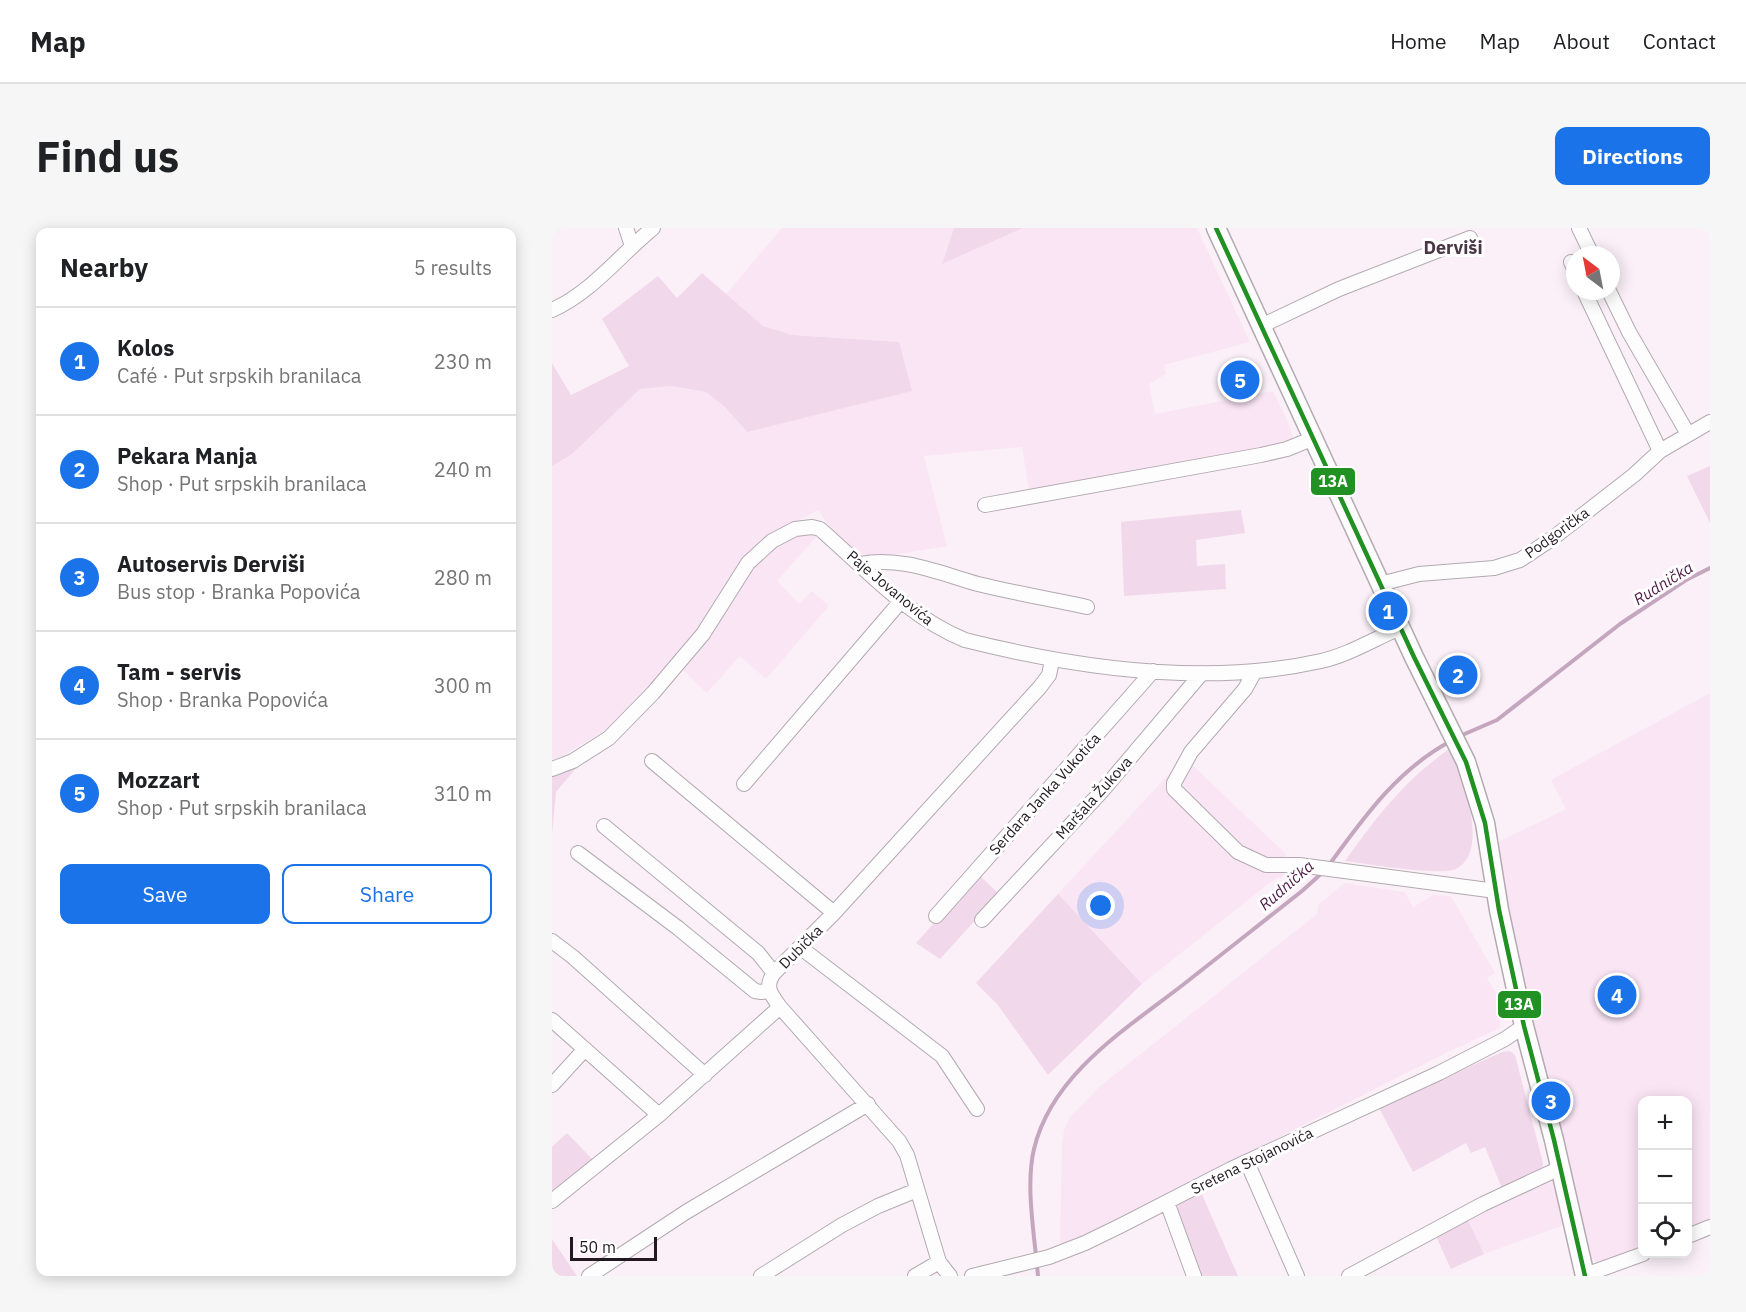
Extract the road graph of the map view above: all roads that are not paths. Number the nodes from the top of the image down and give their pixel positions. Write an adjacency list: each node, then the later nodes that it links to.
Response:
1 (626, 228): 6 (street)
2 (653, 228): 6 (street)
3 (1216, 228): 11 (main road)
4 (1579, 228): 7 (street)
5 (1470, 238): 11 (street)
6 (632, 246): 10 (street)
7 (1588, 246)
8 (1588, 300): 15 (street)
9 (1613, 300): 13 (street)
10 (552, 310)
11 (1261, 326): 14 (main road)
12 (1710, 423): 13 (street, Podgorička)
13 (1688, 434): 15 (street, Podgorička)
14 (1314, 438): 16 (street); 18 (main road)
15 (1660, 451): 18 (street, Podgorička)
16 (985, 505)
17 (860, 564): 19 (street, Paje Jovanovića); 20 (street); 27 (street, Paje Jovanovića)
18 (1380, 584): 21 (main road)
19 (901, 601): 22 (street, Paje Jovanovića); 28 (street)
20 (1087, 607)
21 (1400, 628): 23 (street, Paje Jovanovića); 31 (main road)
22 (1052, 661): 24 (street, Paje Jovanovića); 32 (street, Dubička)
23 (1255, 670): 25 (street, Paje Jovanovića); 31 (street)
24 (1153, 671): 25 (street, Paje Jovanovića); 33 (street, Serdara Janka Vukotića)
25 (1202, 673): 34 (street, Maršala Žukova)
26 (652, 761): 32 (street)
27 (552, 768)
28 (744, 784)
29 (604, 826): 37 (street)
30 (578, 853): 38 (street)
31 (1496, 891): 41 (main road)
32 (834, 913): 36 (street, Dubička)
33 (936, 916)
34 (982, 920)
35 (552, 941): 43 (street)
36 (801, 948): 37 (street, Dubička); 46 (street)
37 (774, 973): 38 (street, Dubička)
38 (769, 991): 39 (street)
39 (780, 1007): 43 (street); 45 (street)
40 (552, 1021): 42 (street)
41 (1524, 1026): 48 (street, Sretena Stojanovića); 49 (main road)
42 (585, 1048): 44 (street); 47 (street)
43 (705, 1075): 47 (street)
44 (552, 1085)
45 (868, 1104): 50 (street); 58 (street)
46 (977, 1109)
47 (659, 1115): 51 (street)
48 (1247, 1162): 52 (street, Sretena Stojanovića); 64 (street)
49 (1560, 1168): 57 (main road); 65 (street)
50 (917, 1190): 56 (street); 59 (street)
51 (552, 1201)
52 (1167, 1202): 62 (street, Sretena Stojanovića); 63 (street)
53 (1710, 1227): 54 (street)
54 (1692, 1234)
55 (1638, 1256): 57 (street)
56 (939, 1262): 60 (street); 61 (street)
57 (1585, 1275)
58 (589, 1276)
59 (760, 1276)
60 (915, 1276)
61 (950, 1276)
62 (972, 1276)
63 (1194, 1276)
64 (1297, 1276)
65 (1349, 1276)

